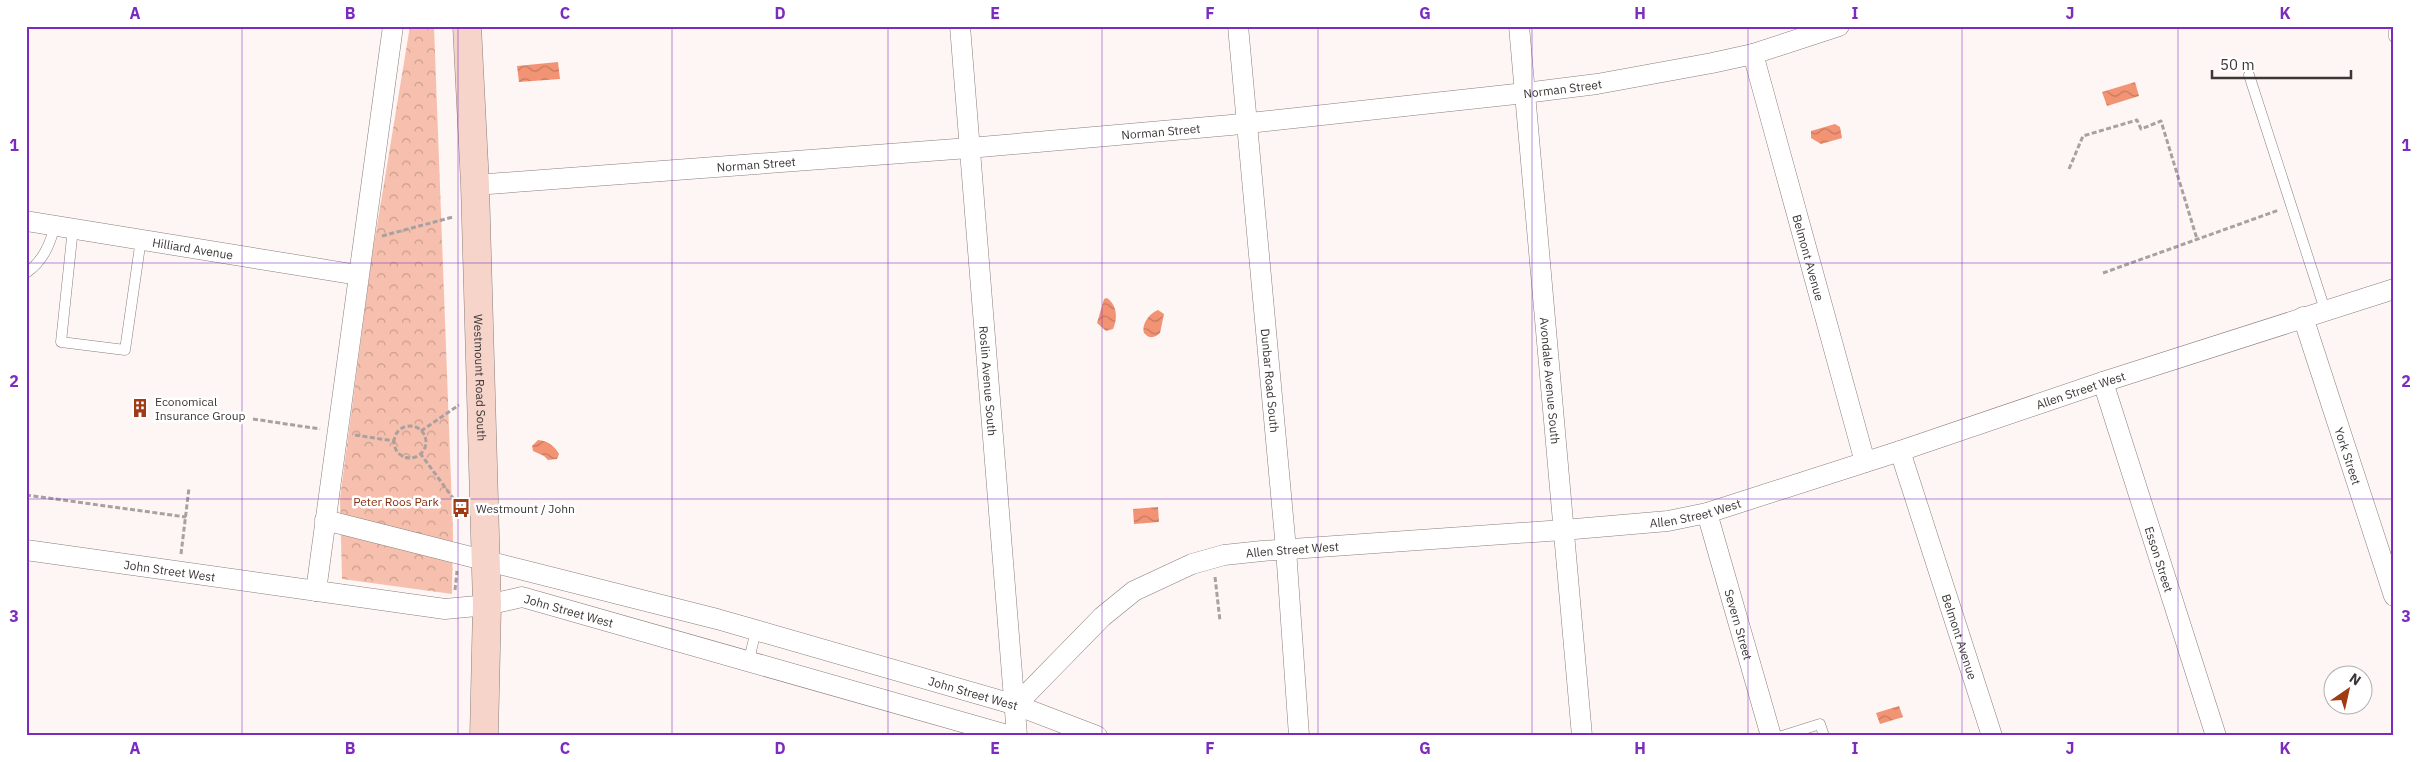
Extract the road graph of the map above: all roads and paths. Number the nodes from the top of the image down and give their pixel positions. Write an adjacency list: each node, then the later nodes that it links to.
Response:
1 (393, 26): 21 (street)
2 (467, 26): 15 (main road, Westmount Road South)
3 (960, 26): 13 (street, Roslin Avenue South)
4 (1238, 26): 12 (street, Dunbar Road South)
5 (1519, 26): 11 (street, Avondale Avenue South)
6 (1839, 26): 9 (street, Norman Street)
7 (2394, 31): 8 (lane)
8 (2394, 37)
9 (1753, 54): 11 (street, Norman Street); 37 (street, Belmont Avenue)
10 (2249, 75): 16 (lane)
11 (1525, 93): 12 (street, Norman Street); 44 (street, Avondale Avenue South)
12 (1246, 124): 13 (street, Norman Street); 45 (street, Dunbar Road South)
13 (970, 148): 15 (street, Norman Street); 58 (street, Roslin Avenue South)
14 (2069, 169): 20 (path)
15 (476, 198): 21 (path); 29 (main road, Westmount Road South)
16 (2291, 206): 20 (path); 26 (lane)
17 (26, 222): 18 (street, Hilliard Avenue)
18 (64, 226): 19 (street, Hilliard Avenue); 19 (lane); 22 (lane)
19 (141, 239): 24 (street, Hilliard Avenue)
20 (2197, 239): 23 (path)
21 (362, 242): 24 (street)
22 (26, 273)
23 (2103, 273)
24 (358, 275): 43 (street)
25 (2394, 289): 26 (street, Allen Street West)
26 (2325, 310): 27 (street, Allen Street West)
27 (2303, 317): 28 (street, Allen Street West); 53 (street, York Street)
28 (2102, 382): 35 (street, Allen Street West); 69 (street, Esson Street)
29 (481, 404): 32 (path); 40 (main road, Westmount Road South)
30 (252, 419): 31 (path)
31 (326, 430)
32 (421, 431): 34 (path); 36 (path)
33 (348, 434): 34 (path)
34 (394, 441): 36 (path)
35 (1900, 451): 37 (street, Allen Street West); 68 (street, Belmont Avenue)
36 (420, 453): 40 (path)
37 (1865, 462): 41 (street, Allen Street West)
38 (189, 488): 42 (path)
39 (26, 495): 42 (path)
40 (484, 506): 48 (main road, Westmount Road South)
41 (1707, 513): 44 (street, Allen Street West); 65 (street, Severn Street)
42 (186, 517): 50 (path)
43 (325, 520): 48 (street, John Street West); 51 (street)
44 (1563, 530): 45 (street, Allen Street West); 64 (street, Avondale Avenue South)
45 (1286, 549): 47 (street, Allen Street West); 63 (street, Dunbar Road South)
46 (26, 550): 50 (street, John Street West)
47 (1213, 558): 55 (path); 58 (street, Allen Street West)
48 (485, 561): 54 (main road, Westmount Road South); 56 (street, John Street West)
49 (457, 570): 52 (path)
50 (179, 572): 51 (street, John Street West)
51 (316, 591): 54 (street, John Street West)
52 (455, 594)
53 (2394, 596)
54 (487, 605): 57 (street, John Street West); 59 (main road, Westmount Road South)
55 (1220, 621)
56 (756, 630): 57 (lane); 58 (street, John Street West)
57 (749, 660): 60 (street, John Street West)
58 (1016, 705): 61 (street, Roslin Avenue South); 62 (street, John Street West)
59 (484, 733)
60 (1011, 736)
61 (1018, 736)
62 (1097, 736)
63 (1299, 736)
64 (1582, 736)
65 (1771, 736)
66 (1782, 736): 67 (lane)
67 (1824, 736)
68 (1992, 736)
69 (2216, 736)

